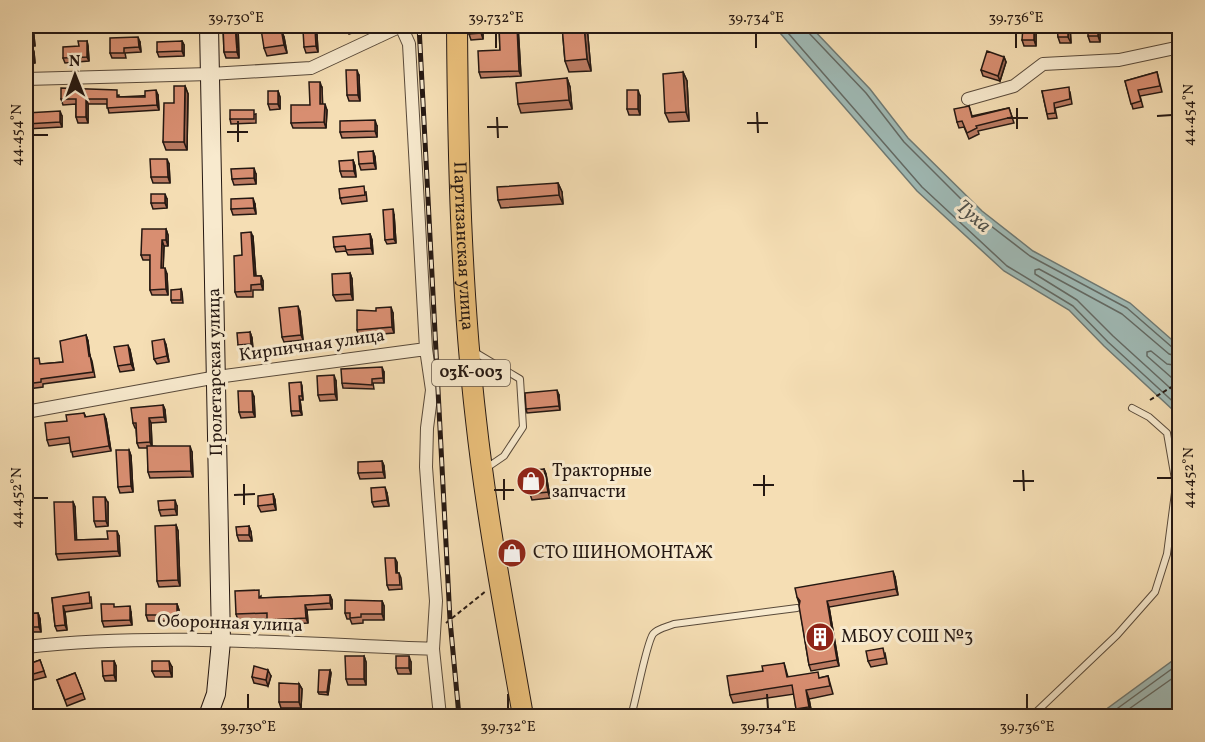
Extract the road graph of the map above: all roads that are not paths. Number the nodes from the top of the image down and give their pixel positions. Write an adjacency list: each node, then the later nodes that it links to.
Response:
1 (209, 26): 5 (street, Пролетарская улица)
2 (401, 26): 5 (street); 8 (street)
3 (457, 26): 9 (main road, Партизанская улица / 03К-003)
4 (1179, 47): 7 (street)
5 (210, 74): 6 (street); 10 (street, Пролетарская улица)
6 (26, 79)
7 (968, 99)
8 (426, 349): 10 (street, Кирпичная улица); 17 (street)
9 (469, 349): 13 (main road, Партизанская улица / 03К-003); 13 (lane)
10 (217, 377): 12 (street, Кирпичная улица); 15 (street, Пролетарская улица)
11 (1132, 408): 22 (lane)
12 (26, 412)
13 (482, 471): 20 (main road, Партизанская улица / 03К-003)
14 (797, 608): 21 (lane)
15 (221, 640): 16 (street, Оборонная улица); 17 (street, Оборонная улица); 18 (street, Пролетарская улица)
16 (26, 647)
17 (433, 649): 19 (street)
18 (208, 717)
19 (440, 717)
20 (523, 717)
21 (631, 717)
22 (1032, 717)

